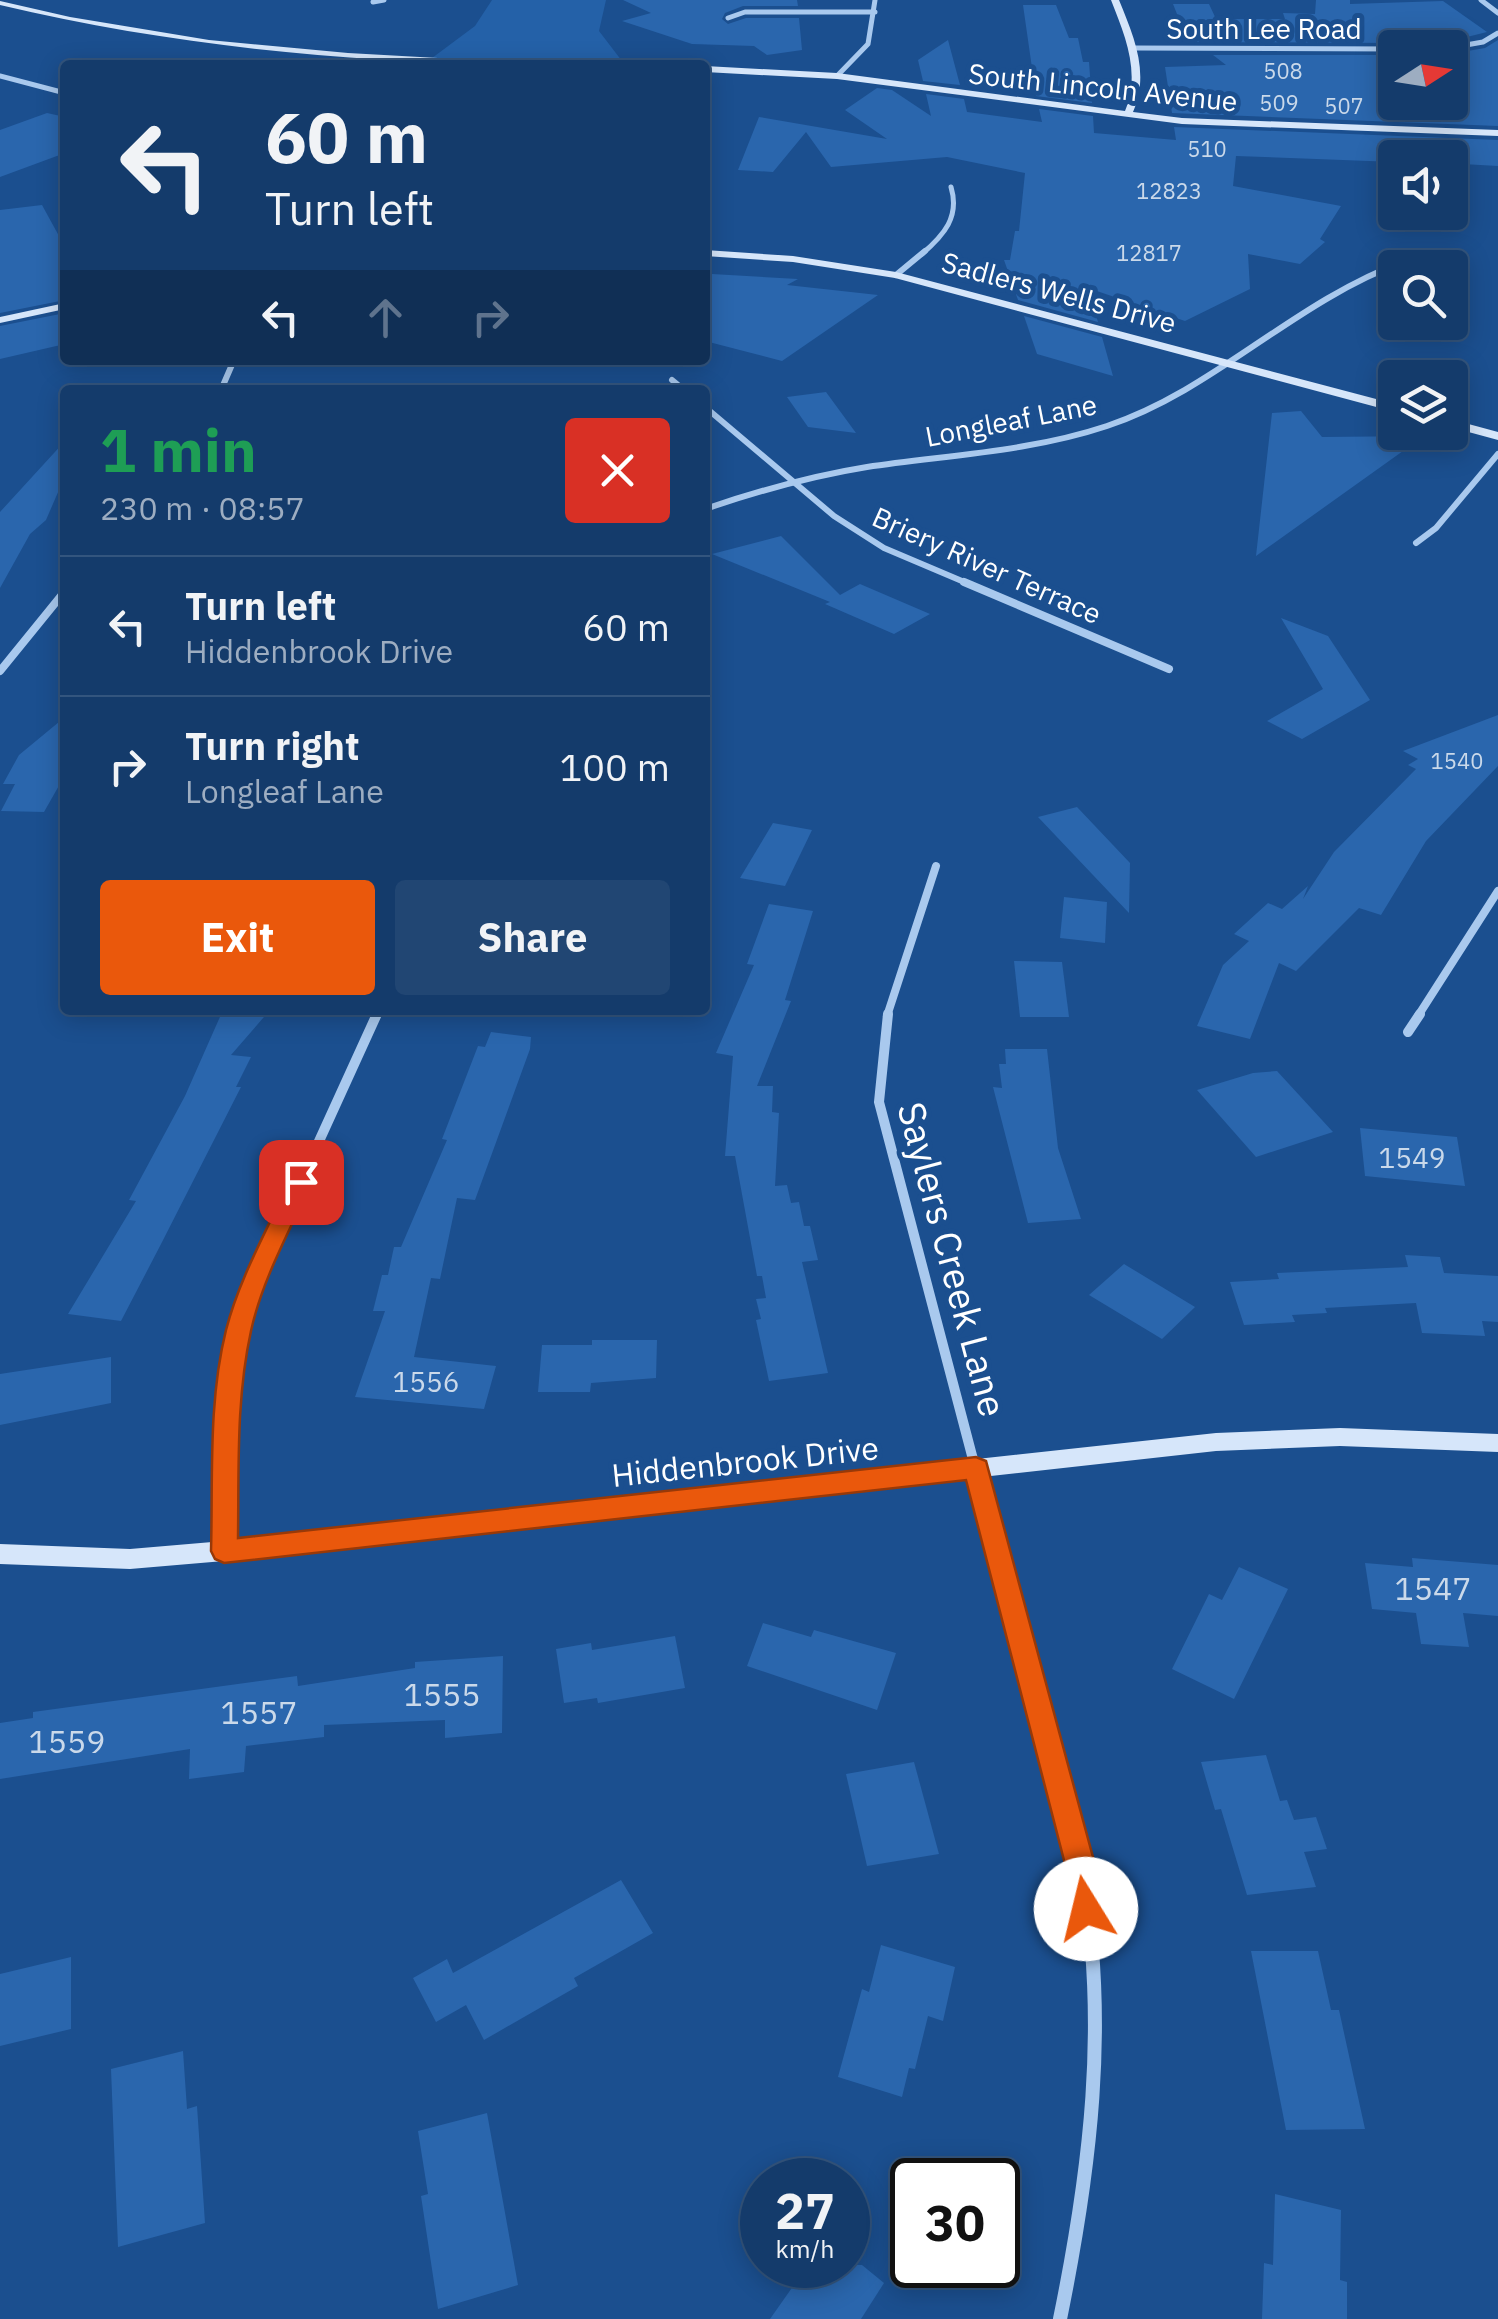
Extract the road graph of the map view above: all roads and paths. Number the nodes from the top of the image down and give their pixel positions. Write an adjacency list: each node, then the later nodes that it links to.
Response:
1 (384, 0): 6 (street)
2 (875, 0): 7 (street)
3 (1115, 0): 12 (street)
4 (1481, 0): 8 (street)
5 (0, 2): 14 (street)
6 (373, 2)
7 (875, 12): 9 (street); 17 (street)
8 (1498, 13)
9 (728, 18)
10 (1498, 33): 11 (street)
11 (1468, 44)
12 (1134, 48): 13 (street, South Lee Road); 19 (street)
13 (1378, 48)
14 (399, 60)
15 (710, 70): 17 (street, South Lincoln Avenue)
16 (0, 76): 18 (street)
17 (837, 76): 19 (street, South Lincoln Avenue)
18 (60, 92)
19 (1127, 116): 20 (street, South Lincoln Avenue)
20 (1498, 133)
21 (951, 187): 24 (street)
22 (710, 253): 24 (street, Sadlers Wells Drive)
23 (1378, 271): 27 (street, Longleaf Lane)
24 (896, 275): 27 (street, Sadlers Wells Drive)
25 (60, 307): 26 (street)
26 (0, 320)
27 (1223, 362): 30 (street, Sadlers Wells Drive); 35 (street, Longleaf Lane)
28 (672, 380): 29 (street)
29 (678, 385)
30 (1378, 403)
31 (710, 412): 35 (street, Briery River Terrace)
32 (1468, 428): 33 (street)
33 (1498, 436)
34 (1498, 454): 37 (street)
35 (794, 481): 36 (street, Longleaf Lane); 39 (street, Briery River Terrace)
36 (710, 507)
37 (1416, 543)
38 (60, 597): 40 (street)
39 (1169, 670)
40 (0, 671)
41 (936, 866): 46 (street, Saylers Creek Lane)
42 (1498, 891): 44 (street)
43 (378, 1015): 47 (street)
44 (1408, 1032)
45 (1498, 1443): 46 (street, Hiddenbrook Drive)
46 (976, 1468): 47 (street, Hiddenbrook Drive); 49 (street, Saylers Creek Lane)
47 (224, 1551): 48 (street, Hiddenbrook Drive)
48 (0, 1554)
49 (1060, 2319)

